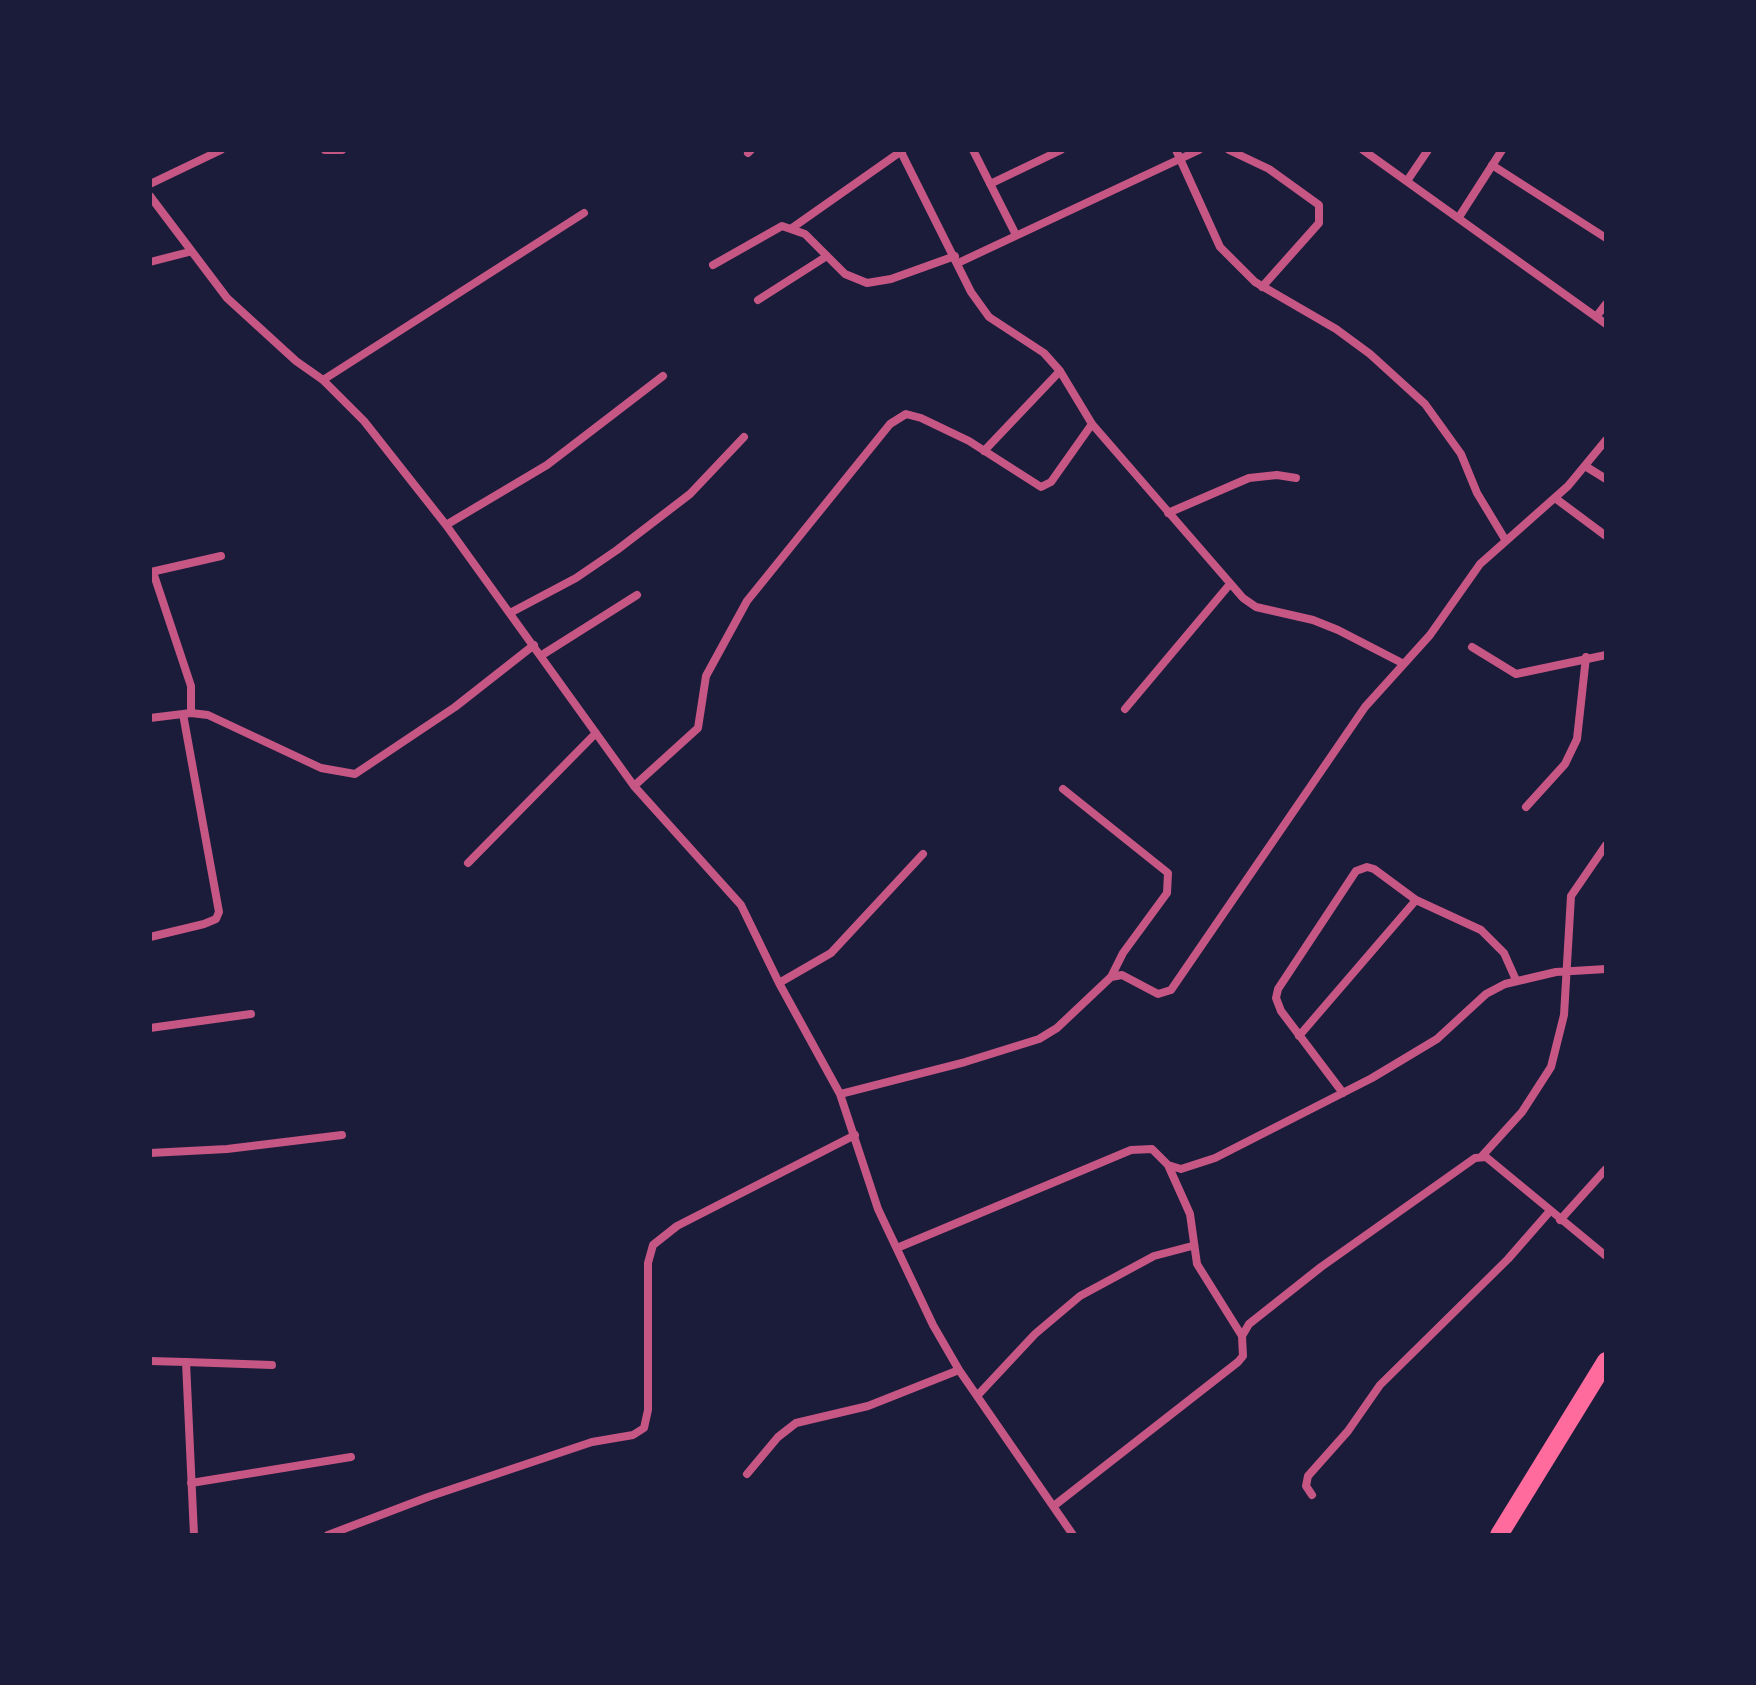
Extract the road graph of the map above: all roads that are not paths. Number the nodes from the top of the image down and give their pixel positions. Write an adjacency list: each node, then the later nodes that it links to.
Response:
1 (221, 150): 17 (street)
2 (325, 150): 3 (street)
3 (342, 150)
4 (973, 150): 18 (street)
5 (1032, 150): 14 (street)
6 (1061, 150): 14 (street)
7 (1199, 150): 13 (street)
8 (1229, 150): 30 (street)
9 (1363, 150): 16 (street)
10 (1428, 150): 16 (street)
11 (1502, 150): 15 (street)
12 (902, 151): 22 (street); 27 (street)
13 (1178, 154): 23 (street); 30 (street)
14 (1038, 161): 18 (street)
15 (1492, 165): 21 (street); 24 (street)
16 (1407, 181): 21 (street)
17 (150, 184)
18 (990, 184): 23 (street)
19 (150, 196): 25 (street)
20 (584, 213): 37 (street)
21 (1459, 217): 33 (street)
22 (792, 228): 26 (street); 29 (street)
23 (1016, 235): 27 (street)
24 (1606, 238)
25 (189, 252): 28 (street); 37 (street)
26 (827, 256): 27 (street); 31 (street)
27 (957, 260): 35 (street)
28 (150, 262)
29 (713, 265)
30 (1262, 287): 49 (street)
31 (758, 300)
32 (1606, 304): 33 (street)
33 (1596, 317): 34 (street)
34 (1606, 324)
35 (1060, 371): 38 (street); 41 (street)
36 (663, 376): 47 (street)
37 (323, 380): 47 (street)
38 (1092, 424): 41 (street); 46 (street)
39 (744, 437): 54 (street)
40 (1606, 440): 42 (street)
41 (984, 451): 65 (street)
42 (1585, 466): 44 (street); 45 (street)
43 (1296, 478): 46 (street)
44 (1606, 479)
45 (1555, 498): 48 (street); 49 (street)
46 (1168, 513): 52 (street)
47 (446, 525): 54 (street)
48 (1606, 536)
49 (1506, 541): 60 (street)
50 (221, 556): 51 (street)
51 (152, 572): 62 (street)
52 (1230, 584): 60 (street); 61 (street)
53 (637, 595): 57 (street)
54 (510, 613): 55 (street)
55 (534, 645): 57 (street); 62 (street)
56 (1472, 647): 59 (street)
57 (542, 655): 64 (street)
58 (1606, 655): 59 (street)
59 (1586, 657): 67 (street)
60 (1402, 663): 75 (street)
61 (1125, 709)
62 (187, 713): 63 (street); 72 (street)
63 (150, 718)
64 (596, 733): 65 (street); 70 (street)
65 (634, 786): 77 (street)
66 (1063, 789): 75 (street)
67 (1526, 807)
68 (1606, 845): 74 (street)
69 (923, 854): 77 (street)
70 (468, 863)
71 (1416, 900): 76 (street); 80 (street); 80 (street)
72 (150, 937)
73 (1606, 969): 74 (street)
74 (1566, 971): 76 (street); 86 (street)
75 (1111, 977): 82 (street)
76 (1516, 980): 81 (street)
77 (779, 983): 82 (street)
78 (251, 1014): 79 (street)
79 (150, 1028)
80 (1299, 1036): 81 (street)
81 (1343, 1093): 87 (street)
82 (840, 1094): 84 (street)
83 (342, 1135): 85 (street)
84 (855, 1135): 92 (street); 107 (street)
85 (150, 1153)
86 (1482, 1156): 89 (street); 94 (street)
87 (1168, 1165): 91 (street); 92 (street)
88 (1606, 1169): 90 (street)
89 (1550, 1211): 90 (street); 104 (street)
90 (1560, 1220): 93 (street)
91 (1192, 1246): 94 (street); 100 (street)
92 (897, 1248): 99 (street)
93 (1606, 1256)
94 (1242, 1336): 105 (street)
95 (150, 1361): 97 (street)
96 (1606, 1361): 109 (main road)
97 (186, 1362): 98 (street); 103 (street)
98 (272, 1365)
99 (959, 1370): 100 (street); 102 (street)
100 (977, 1396): 105 (street)
101 (351, 1457): 103 (street)
102 (747, 1474)
103 (191, 1483): 106 (street)
104 (1312, 1495)
105 (1055, 1505): 108 (street)
106 (194, 1535)
107 (328, 1535)
108 (1073, 1535)
109 (1499, 1535)

